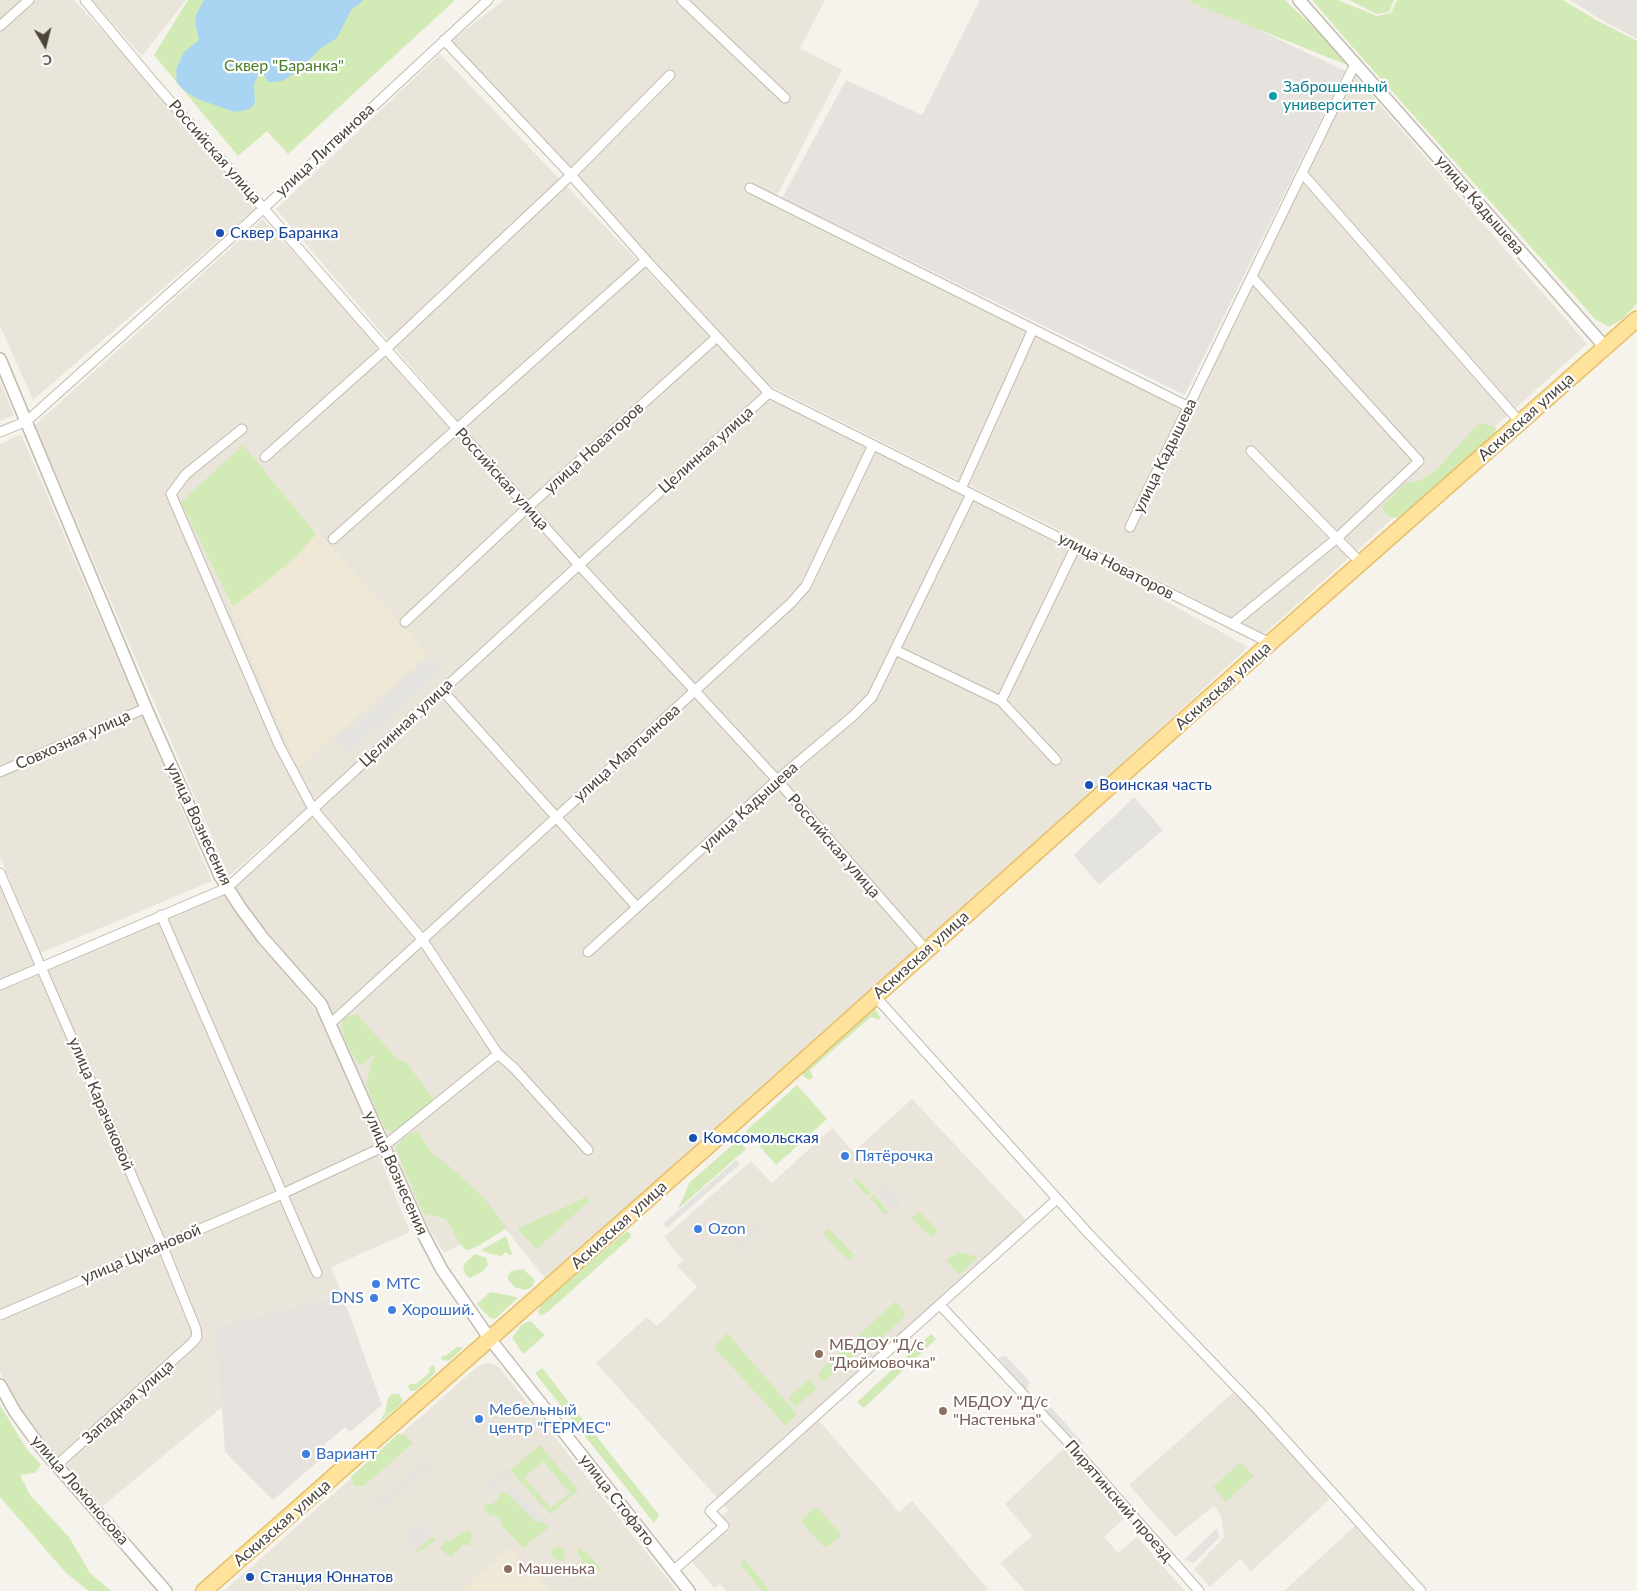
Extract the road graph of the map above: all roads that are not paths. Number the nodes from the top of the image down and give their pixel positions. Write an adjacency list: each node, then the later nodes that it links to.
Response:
1 (29, 0): 6 (street)
2 (85, 0): 14 (street, Российская улица)
3 (488, 0): 7 (street, улица Литвинова)
4 (682, 0): 10 (street)
5 (1300, 0): 8 (street, улица Кадышева)
6 (0, 26)
7 (444, 40): 12 (street, улица Новаторов); 14 (street, улица Литвинова)
8 (1355, 64): 11 (street, улица Кадышева); 20 (street, улица Кадышева)
9 (670, 75): 12 (street)
10 (785, 98)
11 (1302, 173): 16 (street, улица Кадышева); 26 (street)
12 (571, 175): 15 (street, улица Новаторов); 21 (street)
13 (750, 188): 18 (street)
14 (263, 208): 21 (street, Российская улица); 25 (street, улица Литвинова)
15 (646, 260): 19 (street, улица Новаторов); 27 (street)
16 (1252, 277): 24 (street, улица Кадышева); 37 (street)
17 (1637, 319): 20 (main road, Аскизская улица)
18 (1033, 329): 24 (street); 33 (street)
19 (717, 337): 23 (street, улица Новаторов); 35 (street, улица Новаторов)
20 (1605, 347): 26 (main road, Аскизская улица)
21 (386, 349): 27 (street, Российская улица); 32 (street)
22 (0, 359): 25 (street, улица Вознесения)
23 (769, 393): 30 (street, улица Новаторов); 41 (street, Целинная улица)
24 (1189, 406): 36 (street, улица Кадышева)
25 (26, 421): 29 (street, улица Литвинова); 49 (street, улица Вознесения)
26 (1520, 422): 40 (main road, Аскизская улица)
27 (457, 428): 35 (street, Российская улица); 38 (street)
28 (242, 429): 53 (street)
29 (0, 432)
30 (873, 445): 33 (street, улица Новаторов); 47 (street, улица Мартьянова)
31 (1251, 451): 37 (street)
32 (265, 457)
33 (961, 489): 34 (street, улица Новаторов)
34 (971, 494): 39 (street, улица Новаторов); 45 (street, улица Кадышева)
35 (528, 507): 41 (street, Российская улица); 42 (street, улица Новаторов)
36 (1130, 527)
37 (1336, 539): 40 (street); 43 (street)
38 (333, 540)
39 (1076, 546): 43 (street, улица Новаторов); 48 (street)
40 (1361, 563): 44 (main road, Аскизская улица)
41 (579, 565): 46 (street, Целинная улица); 47 (street, Российская улица)
42 (405, 622)
43 (1232, 624): 44 (street, улица Новаторов)
44 (1270, 643): 60 (main road, Аскизская улица)
45 (895, 650): 48 (street); 52 (street, улица Кадышева)
46 (442, 690): 53 (street, Целинная улица); 54 (street)
47 (695, 691): 52 (street, Российская улица); 54 (street, улица Мартьянова)
48 (1001, 701): 50 (street)
49 (146, 708): 51 (street, Совхозная улица); 56 (street, улица Вознесения)
50 (1056, 760)
51 (0, 772)
52 (776, 780): 57 (street, улица Кадышева); 60 (street, Российская улица)
53 (313, 809): 56 (street, Целинная улица); 59 (street)
54 (556, 817): 57 (street); 59 (street, улица Мартьянова)
55 (0, 873): 62 (street, улица Карачаковой)
56 (227, 888): 58 (street, Целинная улица); 65 (street, улица Вознесения)
57 (637, 907): 61 (street, улица Кадышева)
58 (161, 915): 62 (street, Целинная улица); 69 (street)
59 (422, 939): 65 (street, улица Мартьянова); 66 (street)
60 (927, 951): 64 (main road, Аскизская улица)
61 (588, 952)
62 (42, 967): 63 (street, Целинная улица); 71 (street, улица Карачаковой)
63 (0, 985)
64 (875, 996): 70 (street); 76 (main road, Аскизская улица)
65 (330, 1024): 67 (street, улица Вознесения)
66 (498, 1054): 67 (street, улица Цукановой); 68 (street)
67 (383, 1147): 69 (street, улица Цукановой); 76 (street, улица Вознесения)
68 (588, 1150)
69 (282, 1194): 71 (street, улица Цукановой); 72 (street)
70 (1057, 1199): 73 (street); 84 (street)
71 (162, 1245): 74 (street, улица Цукановой); 75 (street, улица Карачаковой)
72 (317, 1273)
73 (940, 1305): 79 (street); 83 (street, Пирятинский проезд)
74 (0, 1315)
75 (197, 1337): 78 (street, Западная улица)
76 (490, 1339): 79 (street, улица Стофато); 81 (main road, Аскизская улица)
77 (0, 1385): 78 (street, улица Ломоносова)
78 (57, 1465): 80 (street, улица Ломоносова)
79 (673, 1571): 82 (street, улица Стофато)
80 (166, 1591)
81 (204, 1591)
82 (689, 1591)
83 (1199, 1591)
84 (1420, 1591)

